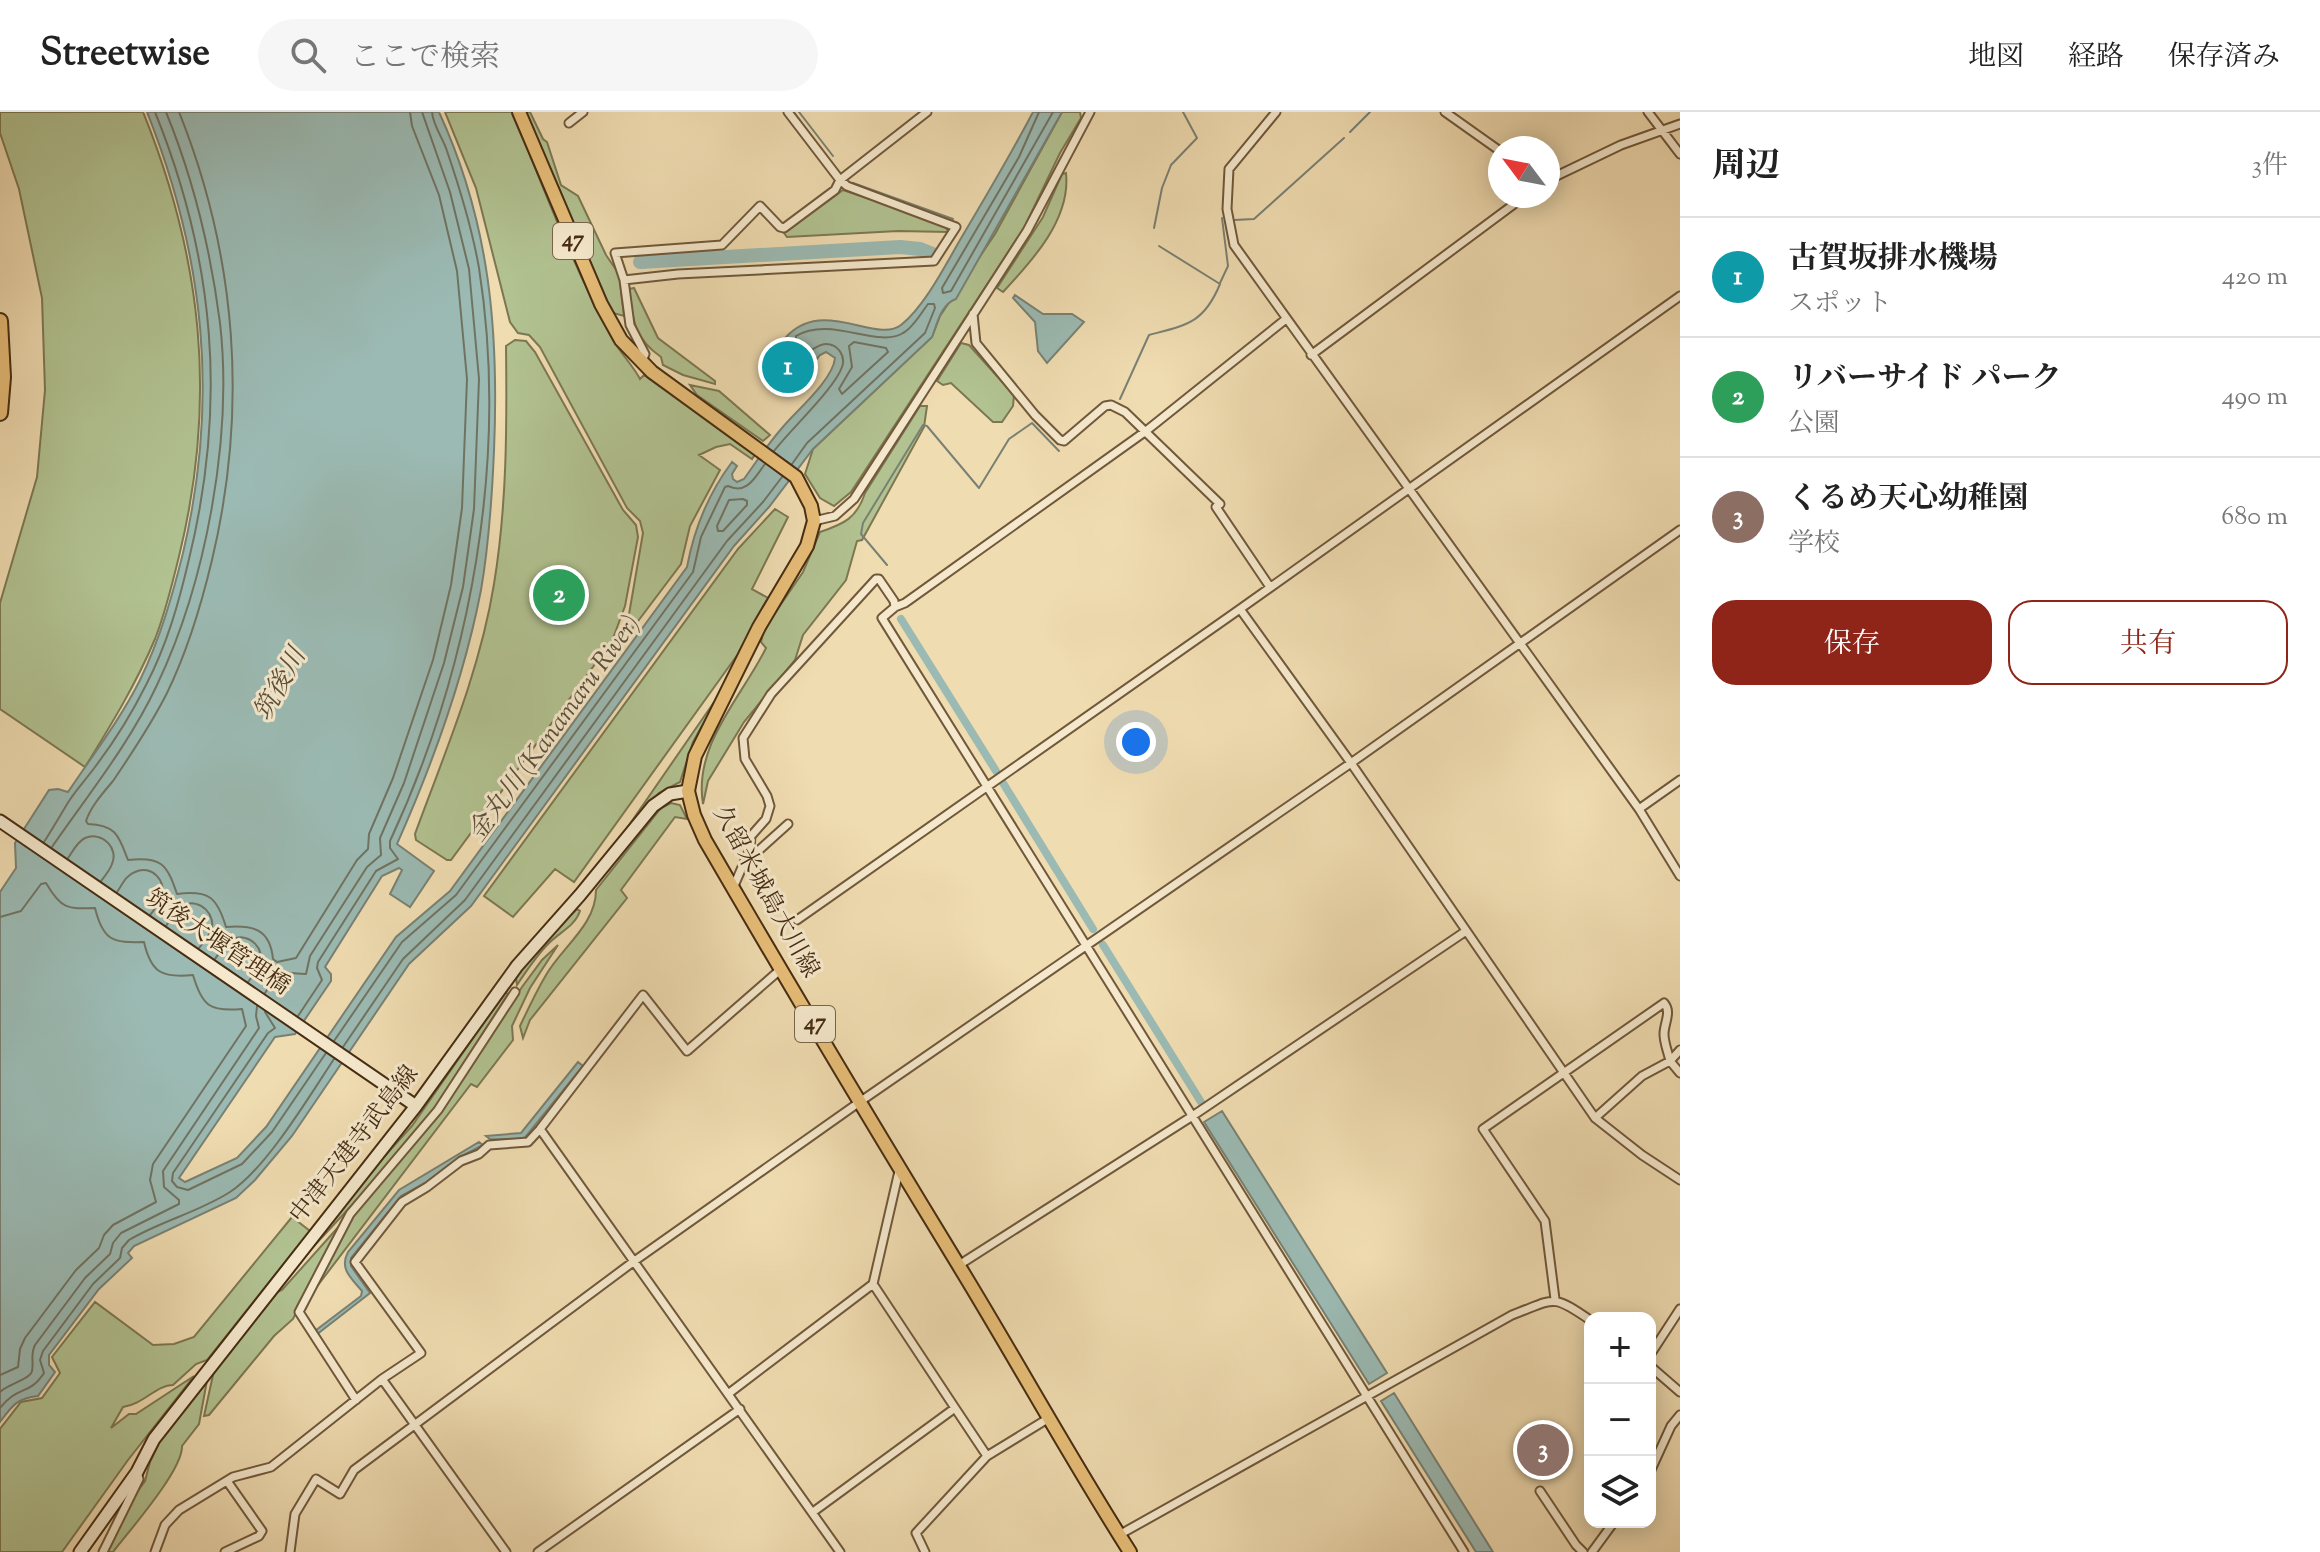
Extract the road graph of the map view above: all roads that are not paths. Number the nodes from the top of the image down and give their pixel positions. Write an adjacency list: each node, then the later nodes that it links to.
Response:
1 (519, 112): 23 (main road, 47)
2 (583, 112): 9 (street)
3 (788, 112): 15 (street)
4 (927, 112): 15 (street)
5 (1090, 112): 19 (street)
6 (1276, 112): 20 (street)
7 (1445, 112): 12 (street)
8 (1648, 112): 11 (street)
9 (569, 123)
10 (1680, 124): 11 (street)
11 (1661, 130): 13 (street); 14 (street)
12 (1488, 142)
13 (1680, 154)
14 (1560, 174)
15 (840, 180): 17 (street); 17 (street)
16 (1509, 208): 22 (street)
17 (624, 280): 23 (street)
18 (1680, 296): 26 (street)
19 (973, 314): 25 (street); 27 (street)
20 (1286, 319): 22 (street); 25 (street)
21 (0, 321): 24 (highway)
22 (1311, 355): 26 (street)
23 (641, 363): 27 (main road, 47)
24 (0, 413)
25 (1146, 431): 29 (street); 30 (street)
26 (1408, 488): 29 (street); 32 (street)
27 (814, 521): 36 (main road, 久留米城島大川線)
28 (1680, 530): 32 (street)
29 (1270, 587): 31 (street)
30 (895, 607): 35 (street); 40 (street)
31 (1240, 609): 33 (street); 35 (street)
32 (1519, 643): 33 (street); 37 (street)
33 (1351, 763): 44 (street); 45 (street)
34 (1680, 780): 37 (street)
35 (987, 785): 43 (street); 45 (street)
36 (688, 791): 42 (main road, 久留米城島大川線 / 47); 53 (main road, 中津天建寺武島線)
37 (1639, 809): 41 (street)
38 (0, 821): 53 (main road, 筑後大堰管理橋)
39 (788, 824): 40 (street)
40 (750, 849): 42 (street)
41 (1680, 876)
42 (733, 888): 46 (main road, 久留米城島大川線 / 47)
43 (797, 920)
44 (1466, 931): 50 (street); 54 (street)
45 (1088, 945): 52 (street); 54 (street)
46 (782, 968): 52 (main road, 久留米城島大川線 / 47); 56 (street)
47 (515, 992): 71 (street)
48 (1680, 1050): 49 (street)
49 (1670, 1061): 50 (street); 51 (street); 55 (street)
50 (1562, 1073): 55 (street); 62 (street)
51 (1680, 1073)
52 (861, 1101): 57 (main road, 久留米城島大川線 / 47); 59 (street)
53 (413, 1104): 79 (main road, 中津天建寺武島線)
54 (1194, 1115): 60 (street); 70 (street)
55 (1595, 1118): 58 (street)
56 (540, 1129): 59 (street); 67 (street)
57 (899, 1171): 60 (main road, 久留米城島大川線 / 47); 61 (street)
58 (1680, 1180)
59 (633, 1262): 69 (street); 76 (street)
60 (959, 1265): 75 (main road, 久留米城島大川線 / 47)
61 (873, 1284): 69 (street); 72 (street)
62 (1555, 1299): 64 (street); 70 (street)
63 (1680, 1309): 65 (street)
64 (1584, 1316)
65 (1656, 1346)
66 (1656, 1371): 68 (street)
67 (382, 1379): 71 (street); 76 (street)
68 (1680, 1392)
69 (728, 1394): 73 (street)
70 (1368, 1395): 84 (street); 95 (street)
71 (356, 1400): 80 (street)
72 (955, 1408): 77 (street); 82 (street)
73 (740, 1409): 82 (street); 91 (street)
74 (1680, 1415): 78 (street)
75 (1049, 1418): 77 (street); 84 (main road, 久留米城島大川線 / 47)
76 (415, 1424): 89 (street); 90 (street)
77 (987, 1456): 93 (street)
78 (1656, 1459)
79 (137, 1472): 85 (main road, 中津天建寺武島線); 86 (street)
80 (227, 1481): 87 (street); 88 (street)
81 (1540, 1491): 96 (street)
82 (813, 1512): 92 (street)
83 (1610, 1528): 97 (street)
84 (1119, 1535): 94 (main road, 久留米城島大川線 / 47)
85 (80, 1552)
86 (103, 1552)
87 (155, 1552)
88 (225, 1552)
89 (290, 1552)
90 (506, 1552)
91 (538, 1552)
92 (840, 1552)
93 (925, 1552)
94 (1130, 1552)
95 (1464, 1552)
96 (1583, 1552)
97 (1592, 1552)

